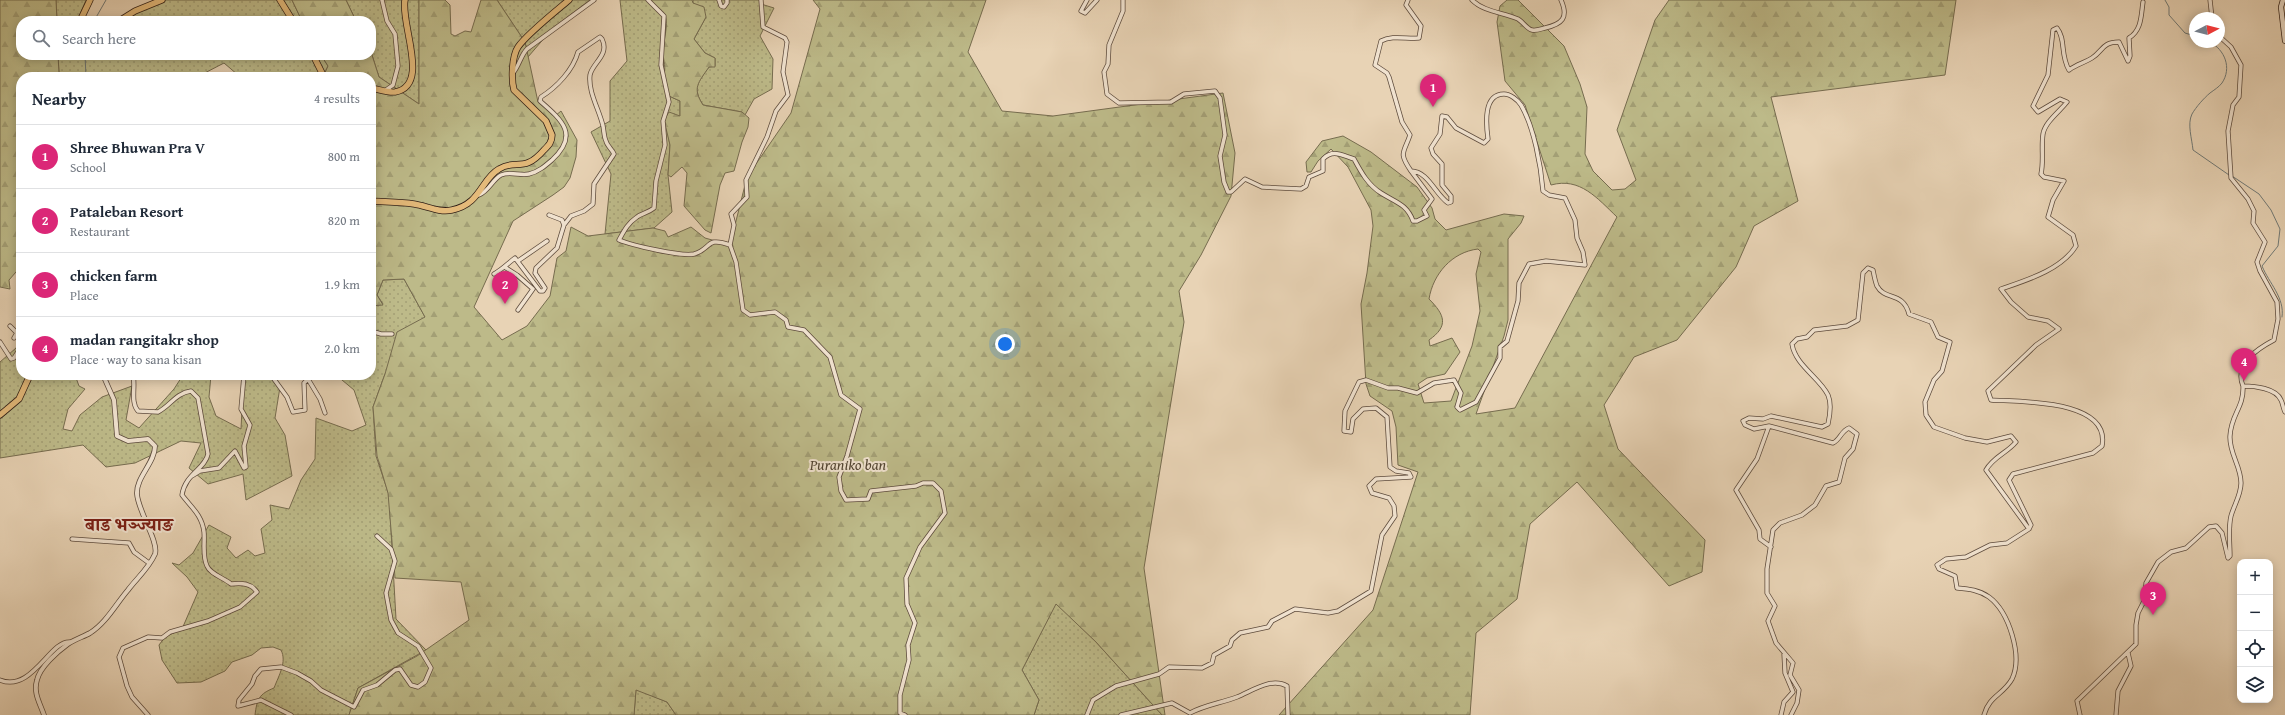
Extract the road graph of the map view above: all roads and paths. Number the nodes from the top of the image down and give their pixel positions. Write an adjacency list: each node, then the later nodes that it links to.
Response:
1 (90, 0): 22 (highway)
2 (162, 0): 23 (highway)
3 (280, 0): 24 (highway)
4 (382, 0): 31 (street)
5 (405, 0): 31 (highway)
6 (569, 0): 29 (highway)
7 (594, 0): 29 (street)
8 (648, 0): 38 (street)
9 (719, 0): 10 (street)
10 (726, 0)
11 (761, 0): 38 (street)
12 (1087, 0): 13 (street)
13 (1097, 0)
14 (1123, 0): 32 (street)
15 (1408, 0): 32 (street)
16 (1472, 0): 17 (street)
17 (1561, 0)
18 (2210, 0): 21 (street)
19 (2283, 0): 25 (main road)
20 (2144, 1): 66 (street)
21 (2211, 12)
22 (82, 16)
23 (127, 16)
24 (290, 16)
25 (2285, 41)
26 (2225, 42): 58 (street)
27 (315, 60): 28 (highway)
28 (321, 72)
29 (513, 73): 33 (highway)
30 (376, 89): 31 (highway)
31 (386, 90)
32 (1411, 171): 79 (street)
33 (479, 195): 34 (highway); 36 (street)
34 (376, 201)
35 (549, 215): 36 (street)
36 (564, 225): 39 (street)
37 (546, 241): 39 (street)
38 (730, 245): 78 (street)
39 (518, 261): 40 (street)
40 (506, 268): 41 (street); 42 (street)
41 (494, 274)
42 (518, 310)
43 (10, 326): 44 (street)
44 (16, 332)
45 (376, 332): 46 (street)
46 (392, 334)
47 (16, 335): 48 (street)
48 (14, 338)
49 (0, 342): 50 (street)
50 (16, 355)
51 (28, 380): 59 (highway)
52 (105, 380): 70 (street)
53 (134, 380): 65 (street)
54 (244, 380): 65 (street)
55 (275, 380): 56 (street)
56 (307, 380)
57 (309, 380): 62 (street)
58 (2243, 386): 61 (street); 72 (street)
59 (15, 404): 60 (highway); 63 (highway)
60 (0, 410)
61 (2285, 412)
62 (325, 414)
63 (0, 415)
64 (1769, 426): 66 (street); 69 (street); 69 (street)
65 (189, 478): 76 (street)
66 (2029, 529): 84 (street)
67 (377, 536): 77 (street)
68 (72, 539): 70 (street)
69 (1771, 547): 73 (street)
70 (149, 563): 71 (street)
71 (71, 642): 74 (street); 75 (street)
72 (2128, 653): 85 (street); 86 (street)
73 (1784, 654): 82 (street); 83 (street)
74 (0, 680)
75 (44, 715)
76 (148, 715)
77 (292, 715)
78 (905, 715)
79 (1087, 715)
80 (1121, 715): 81 (street)
81 (1288, 715)
82 (1781, 715)
83 (1791, 715)
84 (1984, 715)
85 (2080, 715)
86 (2116, 715)

